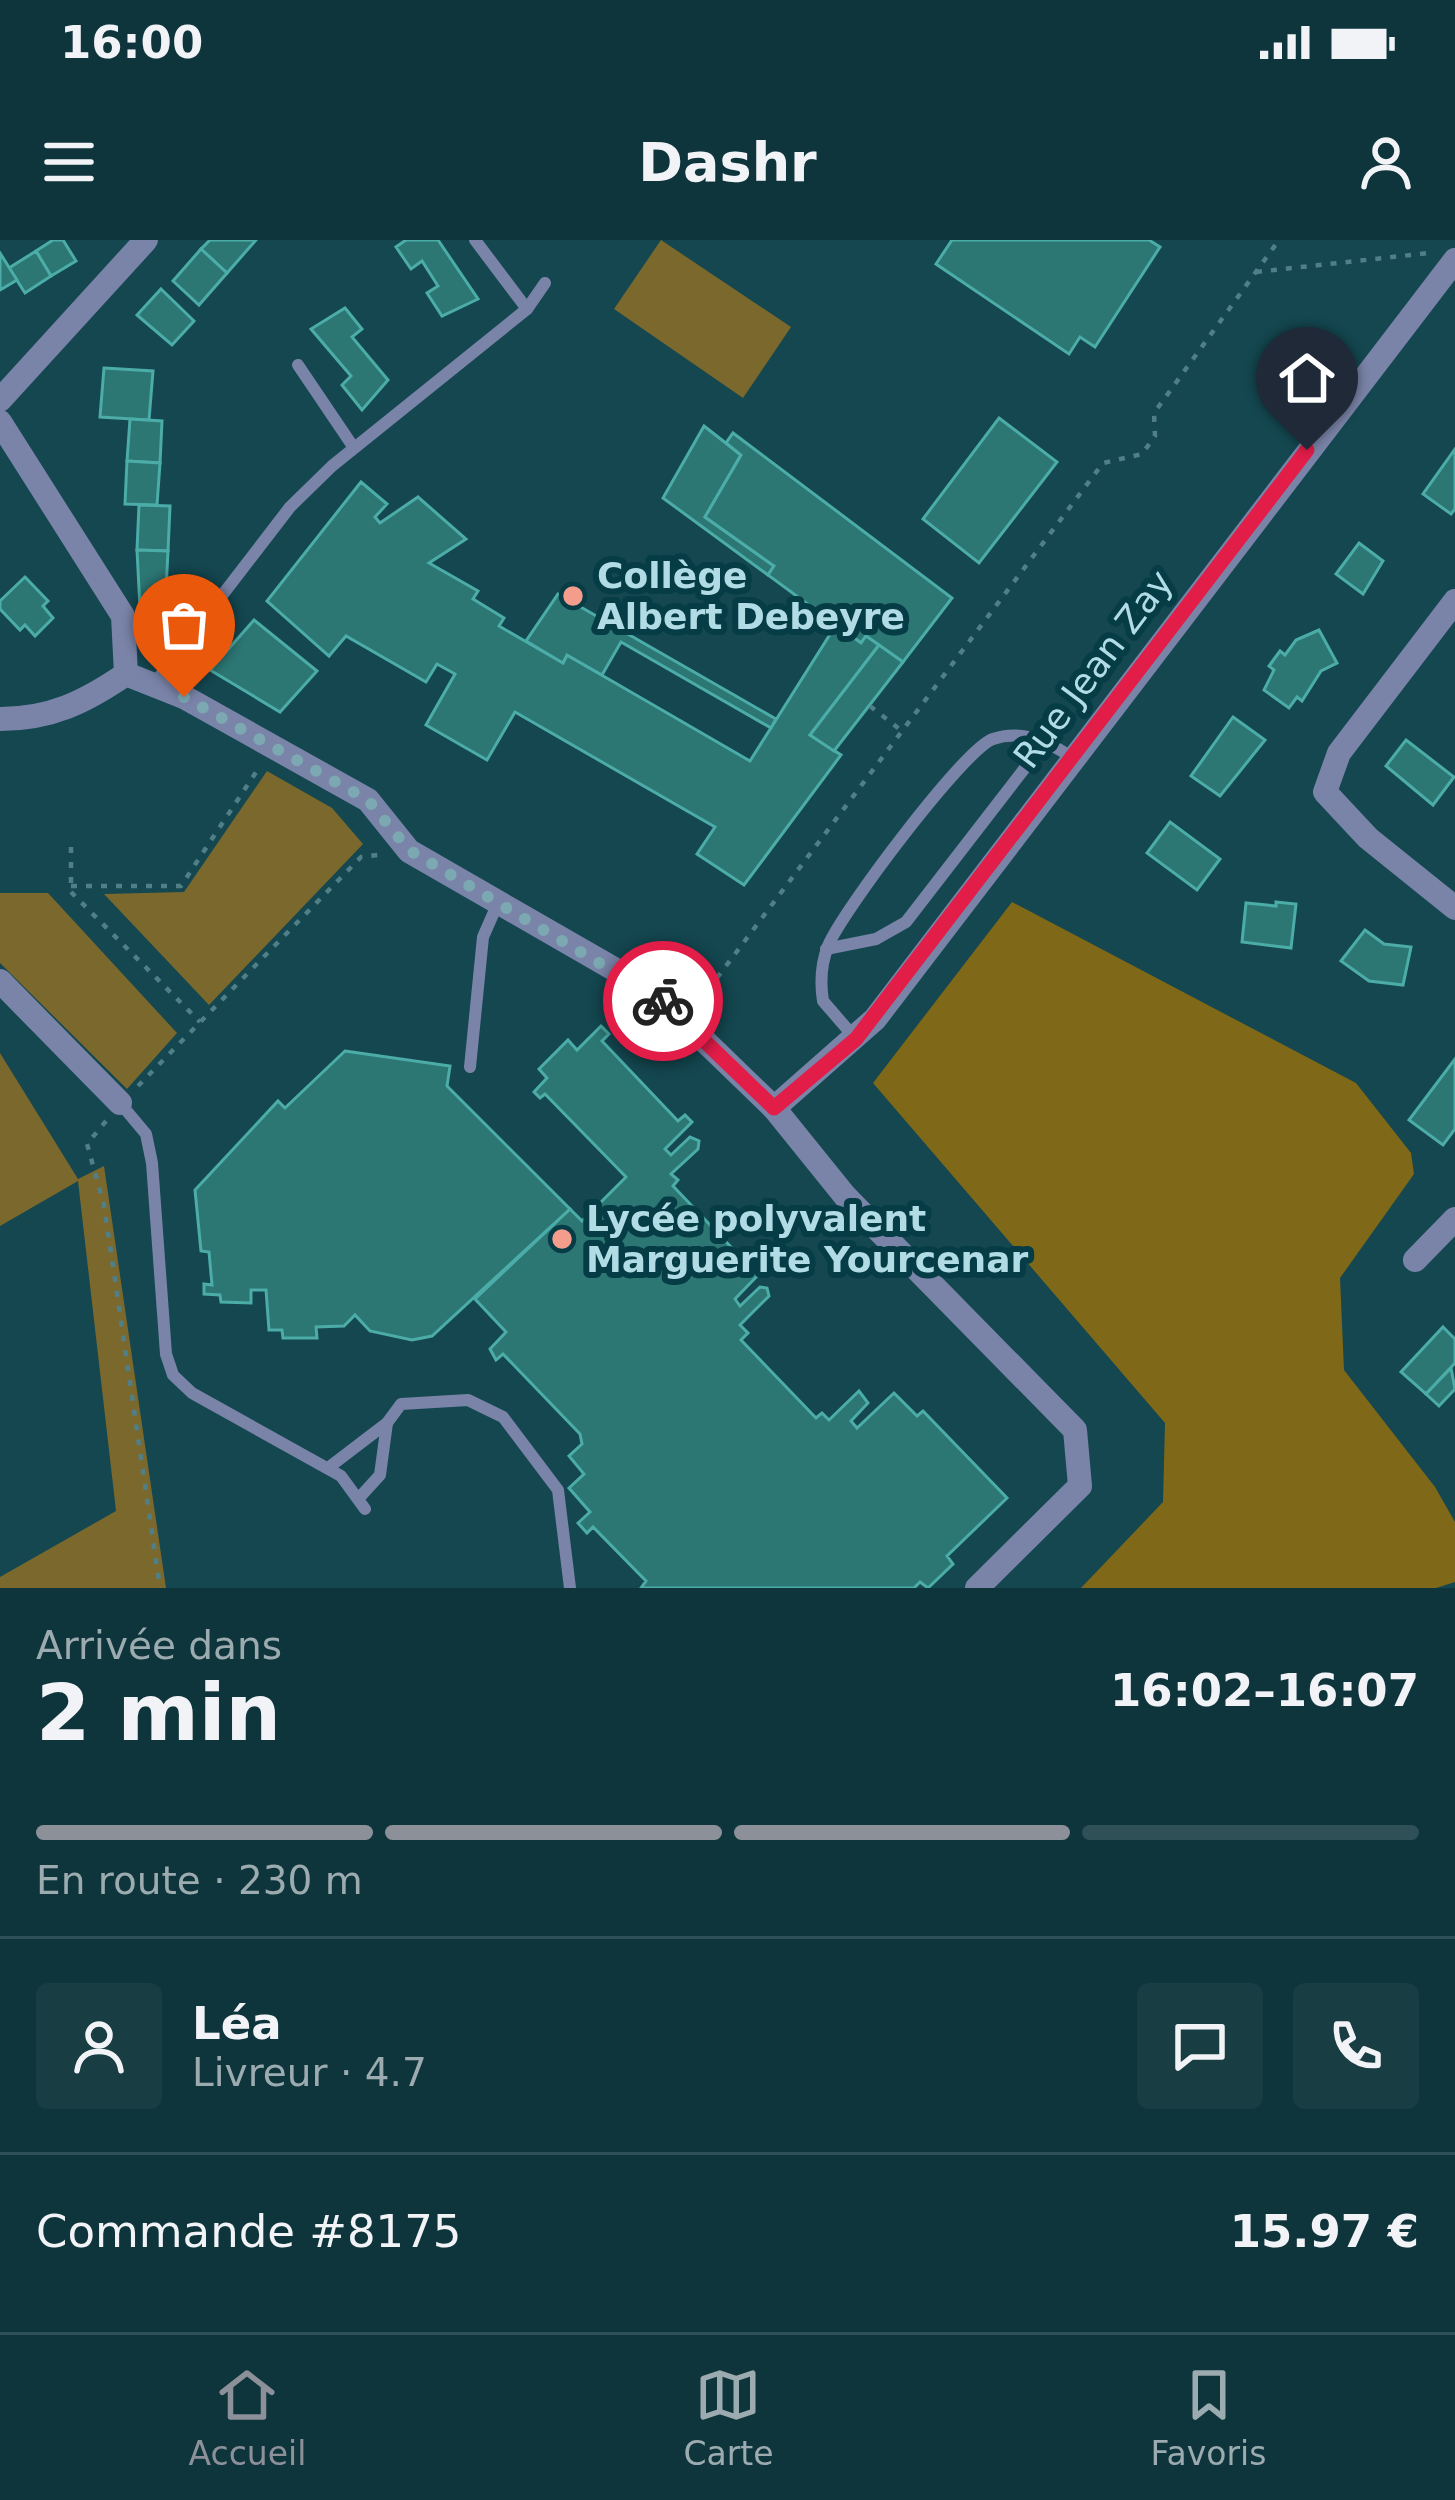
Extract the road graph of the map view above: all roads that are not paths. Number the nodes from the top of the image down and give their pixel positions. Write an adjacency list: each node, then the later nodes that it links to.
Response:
1 (146, 240): 7 (street)
2 (475, 240): 5 (lane)
3 (1455, 260): 15 (street, Rue Jean Zay)
4 (544, 283): 5 (lane)
5 (526, 309): 9 (lane)
6 (298, 365): 9 (lane)
7 (0, 400)
8 (0, 422): 11 (street)
9 (354, 448): 12 (lane)
10 (1455, 601): 17 (street)
11 (126, 674): 12 (street); 13 (street)
12 (154, 685): 16 (street)
13 (0, 719)
14 (1045, 742): 15 (lane); 18 (lane); 18 (lane)
15 (1071, 757): 20 (street, Rue Jean Zay)
16 (499, 902): 21 (lane); 23 (street)
17 (1455, 908)
18 (826, 949): 20 (lane)
19 (0, 981): 22 (street)
20 (856, 1039): 23 (street, Rue Jean Zay)
21 (470, 1066)
22 (121, 1103): 27 (lane)
23 (774, 1108): 29 (street)
24 (1455, 1220): 25 (street)
25 (1415, 1261)
26 (387, 1423): 27 (lane); 27 (lane); 28 (lane)
27 (328, 1468)
28 (570, 1588)
29 (977, 1588)

